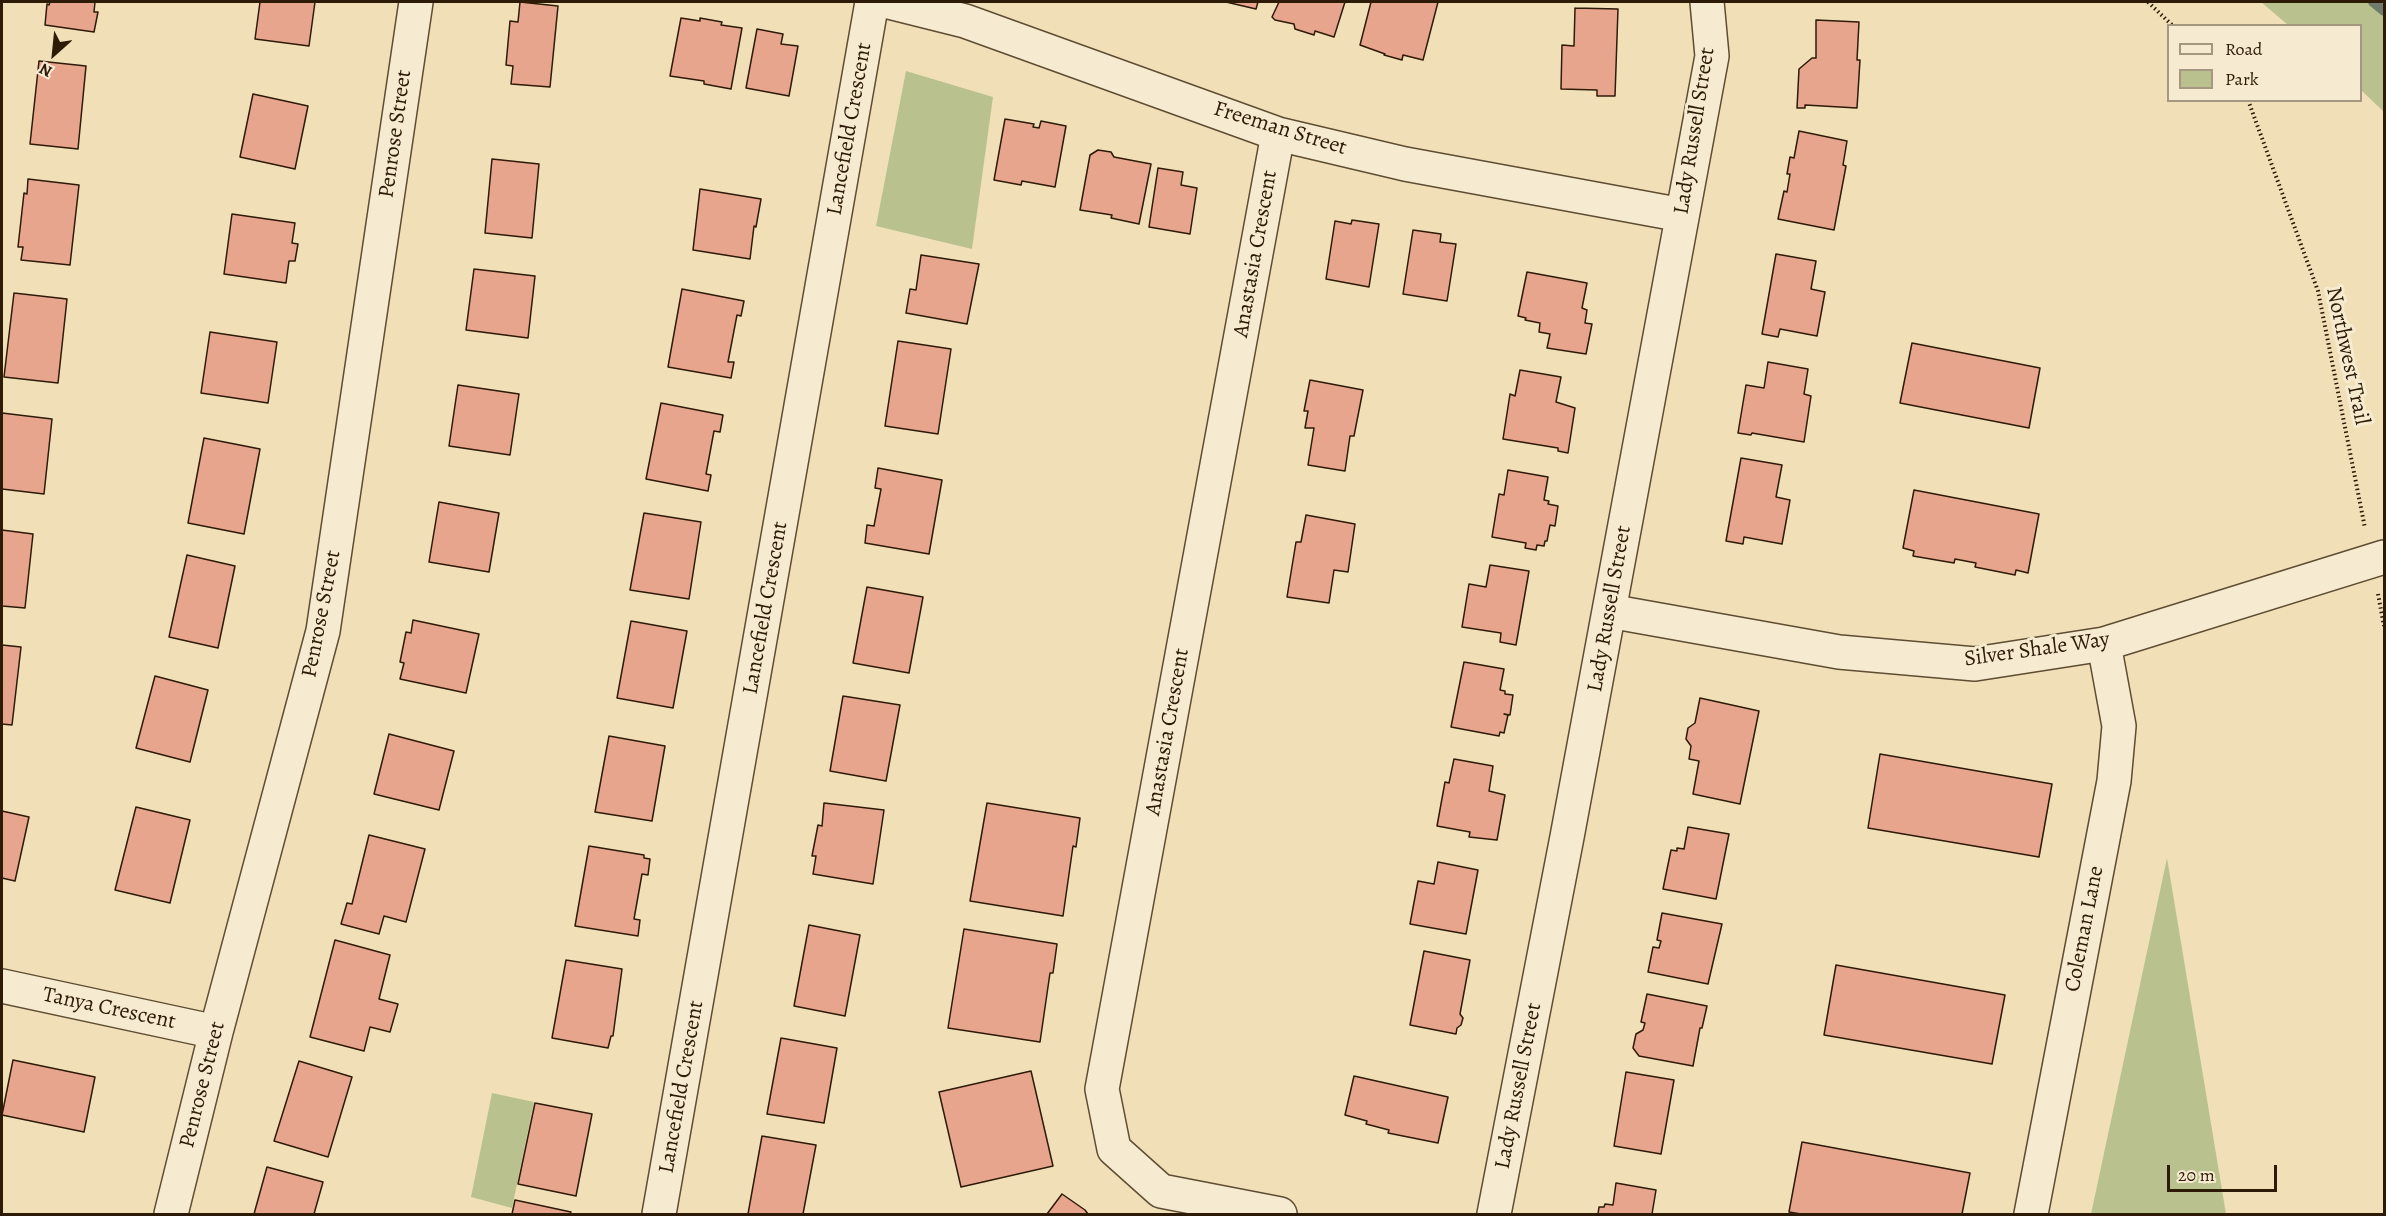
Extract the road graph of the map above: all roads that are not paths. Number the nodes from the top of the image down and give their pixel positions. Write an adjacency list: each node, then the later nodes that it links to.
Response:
1 (416, 2): 11 (street, Penrose Street)
2 (872, 2): 13 (street, Lancefield Crescent)
3 (889, 2): 5 (street, Freeman Street)
4 (1707, 2): 6 (street, Lady Russell Street)
5 (1278, 134): 6 (street, Freeman Street); 14 (street, Anastasia Crescent)
6 (1682, 215): 8 (street, Lady Russell Street)
7 (2378, 559): 9 (street, Silver Shale Way)
8 (1609, 611): 9 (street, Silver Shale Way); 15 (street, Lady Russell Street)
9 (2104, 644): 16 (street, Coleman Lane)
10 (2, 986): 11 (street, Tanya Crescent)
11 (216, 1032): 12 (street, Penrose Street)
12 (171, 1215)
13 (659, 1215)
14 (1281, 1215)
15 (1494, 1215)
16 (2031, 1215)

